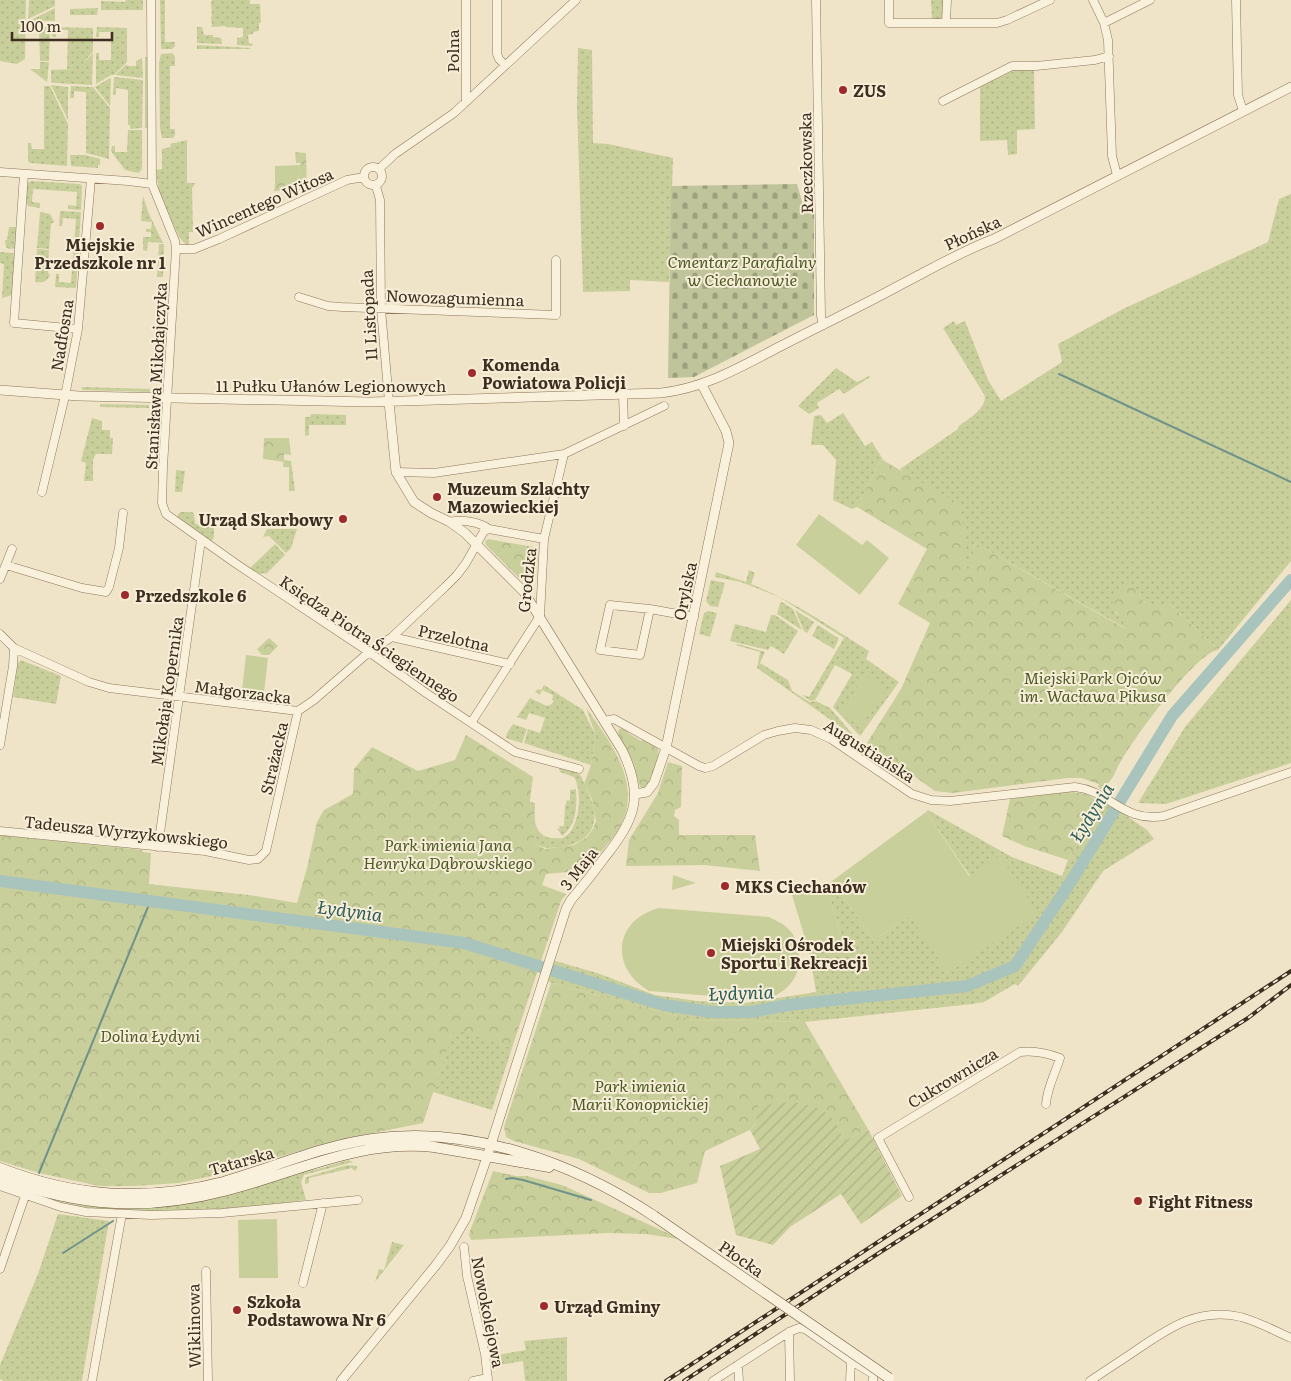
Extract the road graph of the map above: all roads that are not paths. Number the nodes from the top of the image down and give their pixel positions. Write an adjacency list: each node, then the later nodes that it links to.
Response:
1 (151, 0): 27 (street)
2 (466, 0): 19 (street, Polna)
3 (497, 0): 16 (street)
4 (576, 0): 16 (street)
5 (816, 0): 33 (street, Rzeczkowska)
6 (889, 0): 13 (street)
7 (947, 0): 13 (street)
8 (1050, 0): 12 (street)
9 (1093, 0): 14 (street)
10 (1150, 0): 14 (street)
11 (1234, 2): 20 (street)
12 (1036, 3): 13 (street)
13 (946, 23)
14 (1104, 23): 15 (street)
15 (1109, 56): 18 (street); 24 (street)
16 (505, 65): 19 (street)
17 (1291, 87): 20 (street, Płońska)
18 (943, 101)
19 (466, 102): 21 (street)
20 (1243, 111): 24 (street, Płońska)
21 (379, 169): 25 (street); 28 (street)
22 (0, 172): 23 (street)
23 (24, 174): 26 (street); 34 (street)
24 (1117, 175): 33 (street, Płońska)
25 (364, 177): 28 (street); 29 (street, Wincentego Witosa)
26 (91, 179): 27 (street); 34 (street, Nadfosna)
27 (152, 184): 29 (street)
28 (376, 186): 32 (street, 11 Listopada)
29 (176, 249): 40 (street, Stanisława Mikołajczyka)
30 (556, 260): 32 (street, Nowozagumienna)
31 (299, 297): 32 (street, Nowozagumienna)
32 (381, 308): 41 (street, 11 Listopada)
33 (823, 325): 35 (street, Płońska)
34 (78, 329): 39 (street, Nadfosna)
35 (702, 385): 37 (street, Płońska); 59 (street, Orylska)
36 (0, 390): 39 (street, 11 Pułku Ułanów Legionowych)
37 (661, 393): 38 (street, 11 Pułku Ułanów Legionowych)
38 (623, 394): 41 (street, 11 Pułku Ułanów Legionowych); 43 (street)
39 (66, 396): 40 (street, 11 Pułku Ułanów Legionowych); 46 (street, Nadfosna)
40 (168, 398): 41 (street, 11 Pułku Ułanów Legionowych); 47 (street, Stanisława Mikołajczyka)
41 (388, 402): 45 (street, 11 Listopada)
42 (664, 406): 43 (street)
43 (624, 426): 44 (street)
44 (564, 454): 45 (street); 51 (street, Grodzka)
45 (396, 472): 49 (street, 3 Maja)
46 (42, 492)
47 (162, 504): 52 (street, Księdza Piotra Ściegiennego)
48 (123, 513): 55 (street)
49 (450, 522): 50 (street); 53 (street, 3 Maja)
50 (489, 529): 51 (street); 53 (street, Strażacka)
51 (544, 538): 58 (street, Grodzka)
52 (201, 540): 63 (street, Księdza Piotra Ściegiennego); 65 (street, Mikołaja Kopernika)
53 (476, 544): 58 (street, 3 Maja); 61 (street, Strażacka)
54 (12, 549): 55 (street)
55 (6, 565): 56 (street)
56 (0, 579)
57 (650, 609): 57 (street); 59 (street)
58 (540, 616): 64 (street, Grodzka); 67 (street, 3 Maja)
59 (694, 617): 70 (street, Orylska)
60 (0, 634): 62 (street)
61 (392, 637): 63 (street, Strażacka); 64 (street, Przelotna)
62 (14, 648): 65 (street, Małgorzacka); 69 (street)
63 (369, 652): 66 (street, Strażacka); 68 (street, Księdza Piotra Ściegiennego)
64 (510, 664): 68 (street, Grodzka)
65 (179, 697): 66 (street, Małgorzacka); 75 (street, Mikołaja Kopernika)
66 (298, 711): 76 (street, Strażacka)
67 (604, 721): 70 (street, Augustiańska); 73 (street, 3 Maja)
68 (471, 723): 71 (street, Księdza Piotra Ściegiennego)
69 (0, 745)
70 (666, 748): 72 (street, Augustiańska); 73 (street, Orylska)
71 (579, 769)
72 (1291, 772)
73 (635, 794): 78 (street, 3 Maja)
74 (0, 831): 75 (street, Tadeusza Wyrzykowskiego)
75 (158, 847): 76 (street, Tadeusza Wyrzykowskiego)
76 (249, 860)
77 (1046, 1104): 85 (street, Cukrownicza)
78 (490, 1145): 79 (street, 3 Maja); 80 (main road, Tatarska); 81 (main road, Płocka)
79 (487, 1157): 81 (main road, Płocka); 82 (main road, Tatarska); 102 (street, 3 Maja)
80 (0, 1168)
81 (567, 1170): 99 (main road, Płocka, bridge)
82 (0, 1178)
83 (0, 1186): 84 (street)
84 (25, 1196): 88 (street); 90 (street)
85 (909, 1197)
86 (358, 1200): 87 (street)
87 (323, 1203): 88 (street); 92 (street)
88 (122, 1214): 100 (street)
89 (464, 1247): 98 (street, Nowokolejowa)
90 (0, 1269)
91 (206, 1270): 101 (street, Wiklinowa)
92 (303, 1283)
93 (789, 1332): 95 (street); 96 (street); 106 (street)
94 (1291, 1338): 108 (street)
95 (850, 1361): 97 (street); 107 (street)
96 (738, 1365): 104 (street); 105 (street)
97 (873, 1378)
98 (488, 1379): 103 (street)
99 (891, 1379)
100 (92, 1381)
101 (208, 1381)
102 (342, 1381)
103 (473, 1381)
104 (714, 1381)
105 (739, 1381)
106 (790, 1381)
107 (850, 1381)
108 (1090, 1381)

